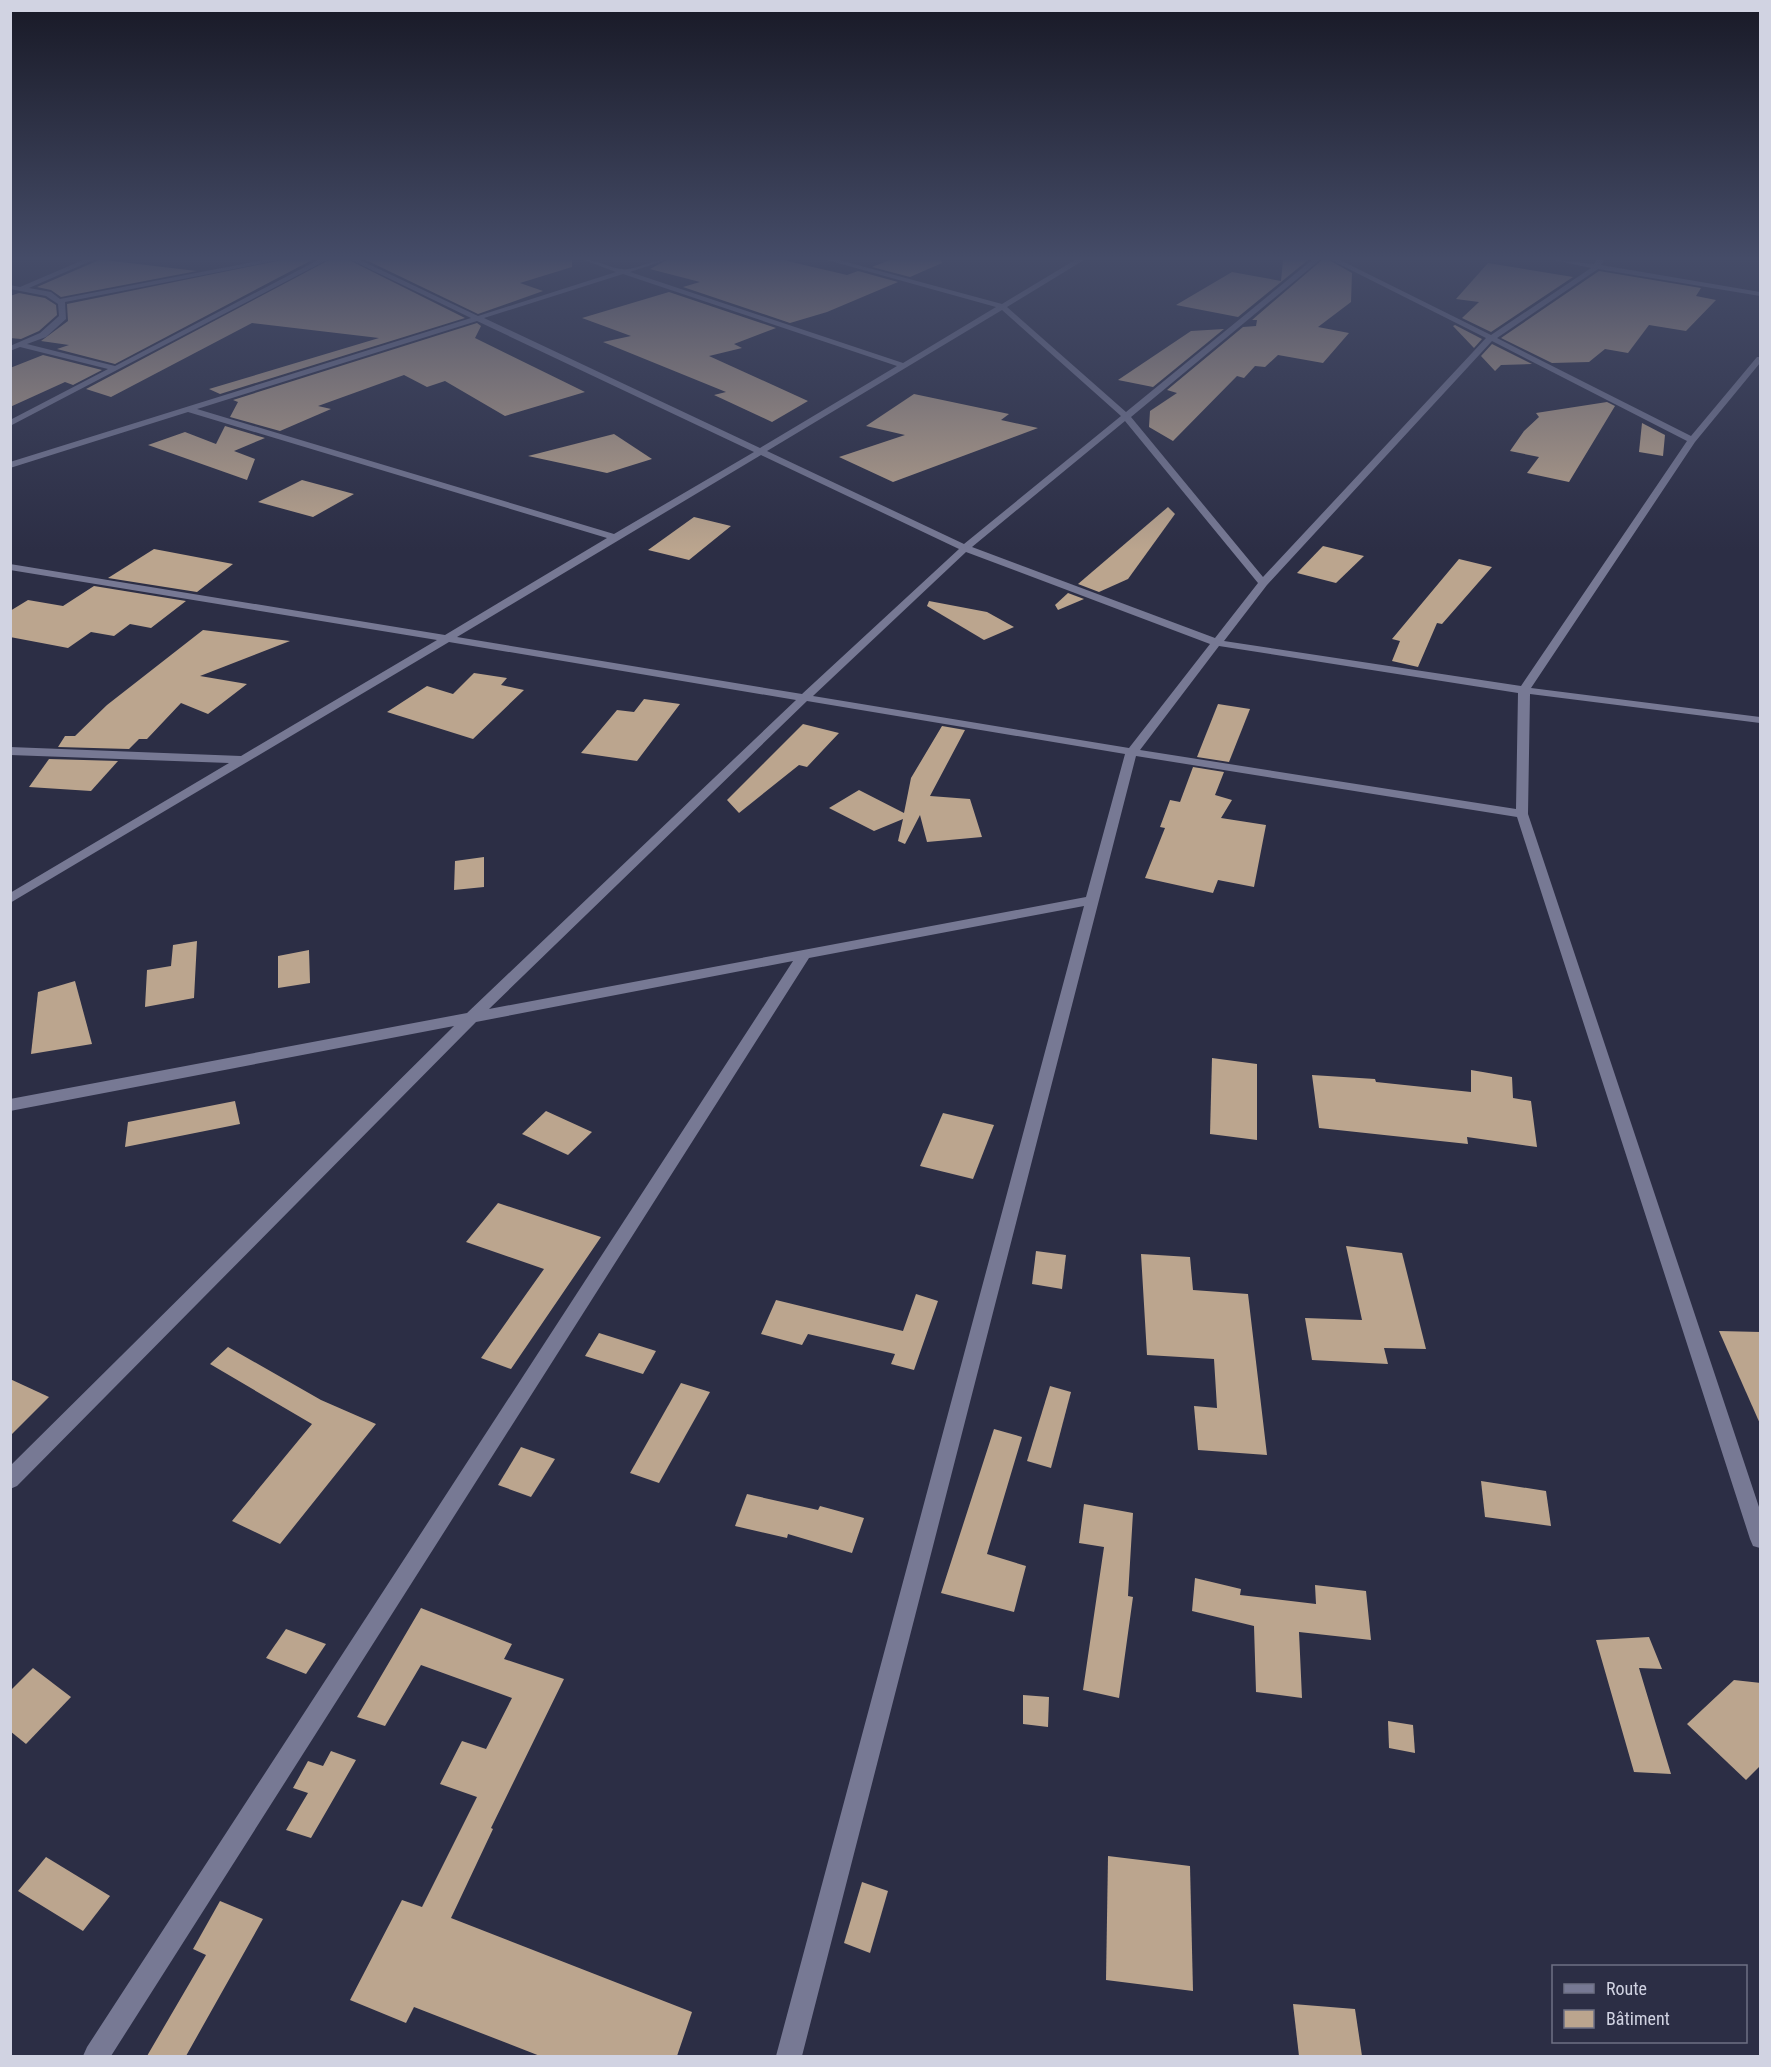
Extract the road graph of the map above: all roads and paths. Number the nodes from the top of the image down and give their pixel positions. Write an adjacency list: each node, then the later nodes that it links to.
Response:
1 (66, 356): 13 (street)
2 (140, 356): 13 (street)
3 (359, 356): 14 (street)
4 (562, 356): 18 (street)
5 (875, 356): 12 (street)
6 (920, 356): 12 (street)
7 (1059, 356): 15 (street)
8 (1198, 356): 15 (street)
9 (1474, 356): 23 (street)
10 (1527, 356): 17 (street)
11 (1761, 359): 17 (street)
12 (904, 366): 18 (street)
13 (116, 369): 16 (street)
14 (191, 410): 19 (street); 20 (street)
15 (1125, 415): 21 (street); 23 (street)
16 (10, 424)
17 (1692, 440): 26 (street)
18 (763, 450): 20 (street); 21 (street)
19 (10, 465)
20 (616, 538): 24 (street)
21 (965, 548): 25 (street); 27 (street)
22 (10, 567): 24 (street)
23 (1263, 583): 25 (street)
24 (450, 637): 27 (street); 31 (street)
25 (1218, 643): 26 (street); 30 (street)
26 (1524, 690): 28 (street); 32 (street)
27 (804, 698): 30 (street); 36 (street)
28 (1761, 720)
29 (10, 751): 31 (street)
30 (1131, 753): 32 (street); 34 (street)
31 (244, 760): 33 (street)
32 (1522, 814): 39 (street)
33 (10, 899)
34 (1093, 900): 35 (street); 41 (street)
35 (804, 956): 36 (street); 40 (street)
36 (470, 1018): 37 (street); 38 (street)
37 (10, 1105)
38 (10, 1480)
39 (1761, 1539)
40 (96, 2056)
41 (789, 2056)

